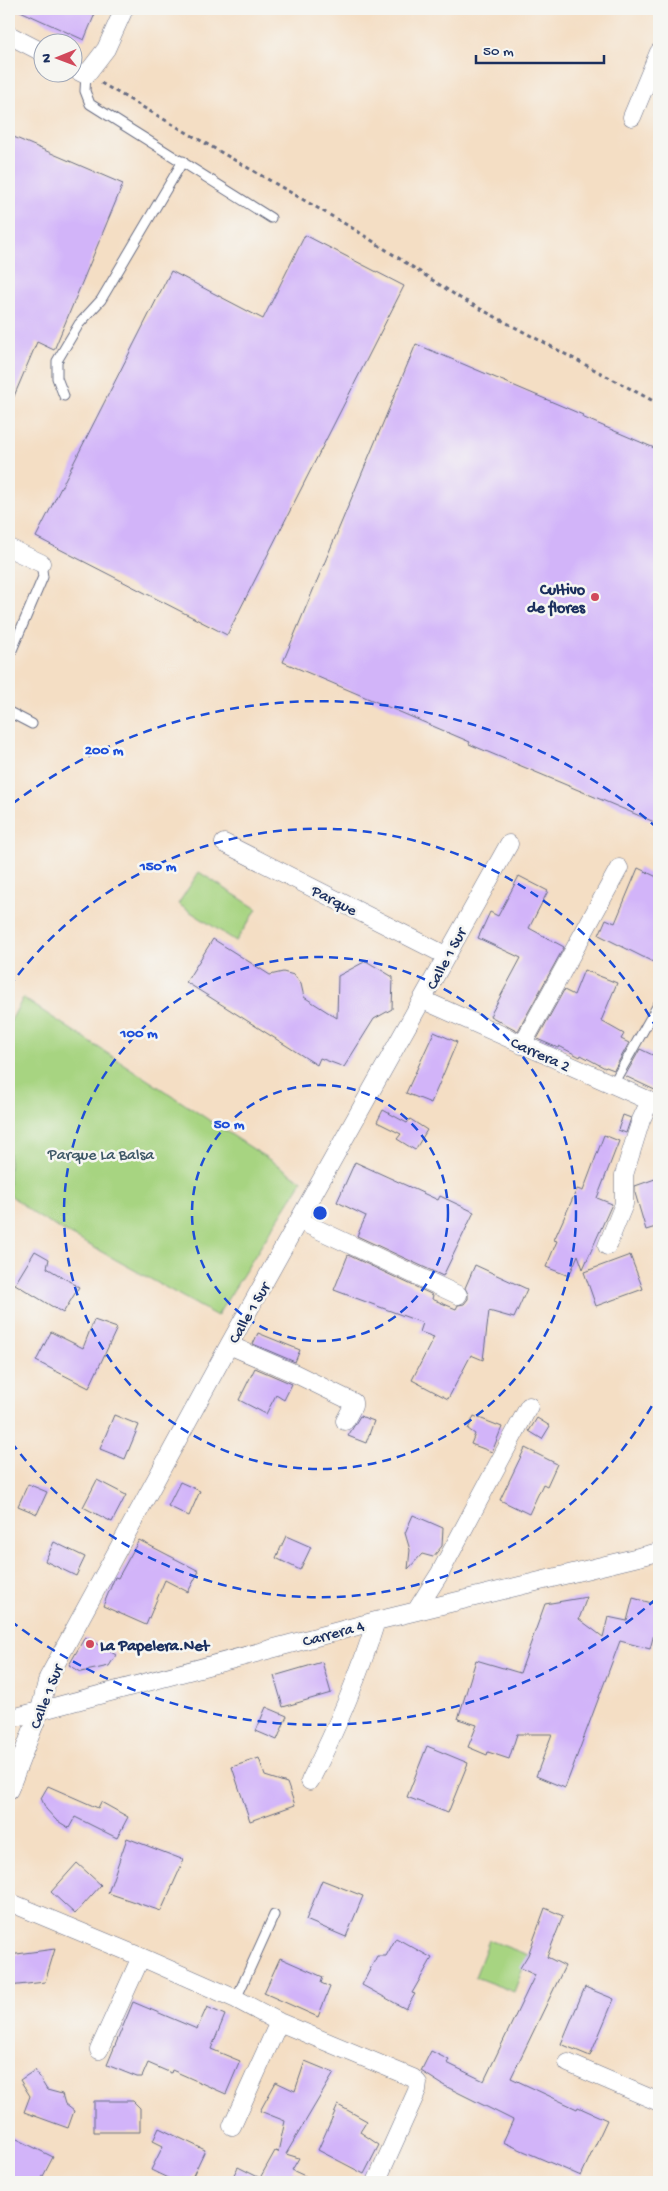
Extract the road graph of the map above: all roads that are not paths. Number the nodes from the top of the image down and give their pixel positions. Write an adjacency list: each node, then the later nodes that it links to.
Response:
1 (124, 9): 5 (street)
2 (9, 34): 3 (street)
3 (32, 47)
4 (659, 52): 7 (street)
5 (82, 69)
6 (82, 81): 8 (lane)
7 (632, 117)
8 (183, 161): 9 (lane); 10 (lane)
9 (271, 218)
10 (64, 396)
11 (9, 548): 12 (street)
12 (41, 563): 13 (lane)
13 (9, 657)
14 (9, 712): 15 (lane)
15 (32, 724)
16 (224, 843): 19 (street, Parque)
17 (509, 844): 19 (street, Calle 1 Sur)
18 (619, 868): 22 (street)
19 (446, 955): 20 (street, Calle 1 Sur)
20 (423, 1000): 22 (street, Carrera 2); 25 (street, Calle 1 Sur)
21 (659, 1003): 23 (lane)
22 (522, 1045): 23 (street, Carrera 2)
23 (613, 1084): 24 (street, Carrera 2)
24 (655, 1103): 26 (street)
25 (300, 1221): 27 (street); 28 (street, Calle 1 Sur)
26 (608, 1246)
27 (458, 1295)
28 (229, 1345): 30 (street); 34 (street, Calle 1 Sur)
29 (529, 1406): 32 (street)
30 (345, 1421)
31 (659, 1552): 32 (street, Carrera 4)
32 (416, 1611): 33 (street, Carrera 4)
33 (376, 1621): 34 (street, Carrera 4); 36 (street)
34 (40, 1710): 35 (street, Carrera 4); 37 (street, Calle 1 Sur)
35 (9, 1719)
36 (310, 1781)
37 (9, 1790)
38 (9, 1902): 40 (street)
39 (274, 1915): 41 (lane)
40 (141, 1957): 41 (street); 43 (street)
41 (236, 1999): 42 (street)
42 (279, 2022): 46 (street); 47 (street)
43 (100, 2050)
44 (568, 2063): 45 (street)
45 (659, 2102)
46 (232, 2126)
47 (377, 2180)

